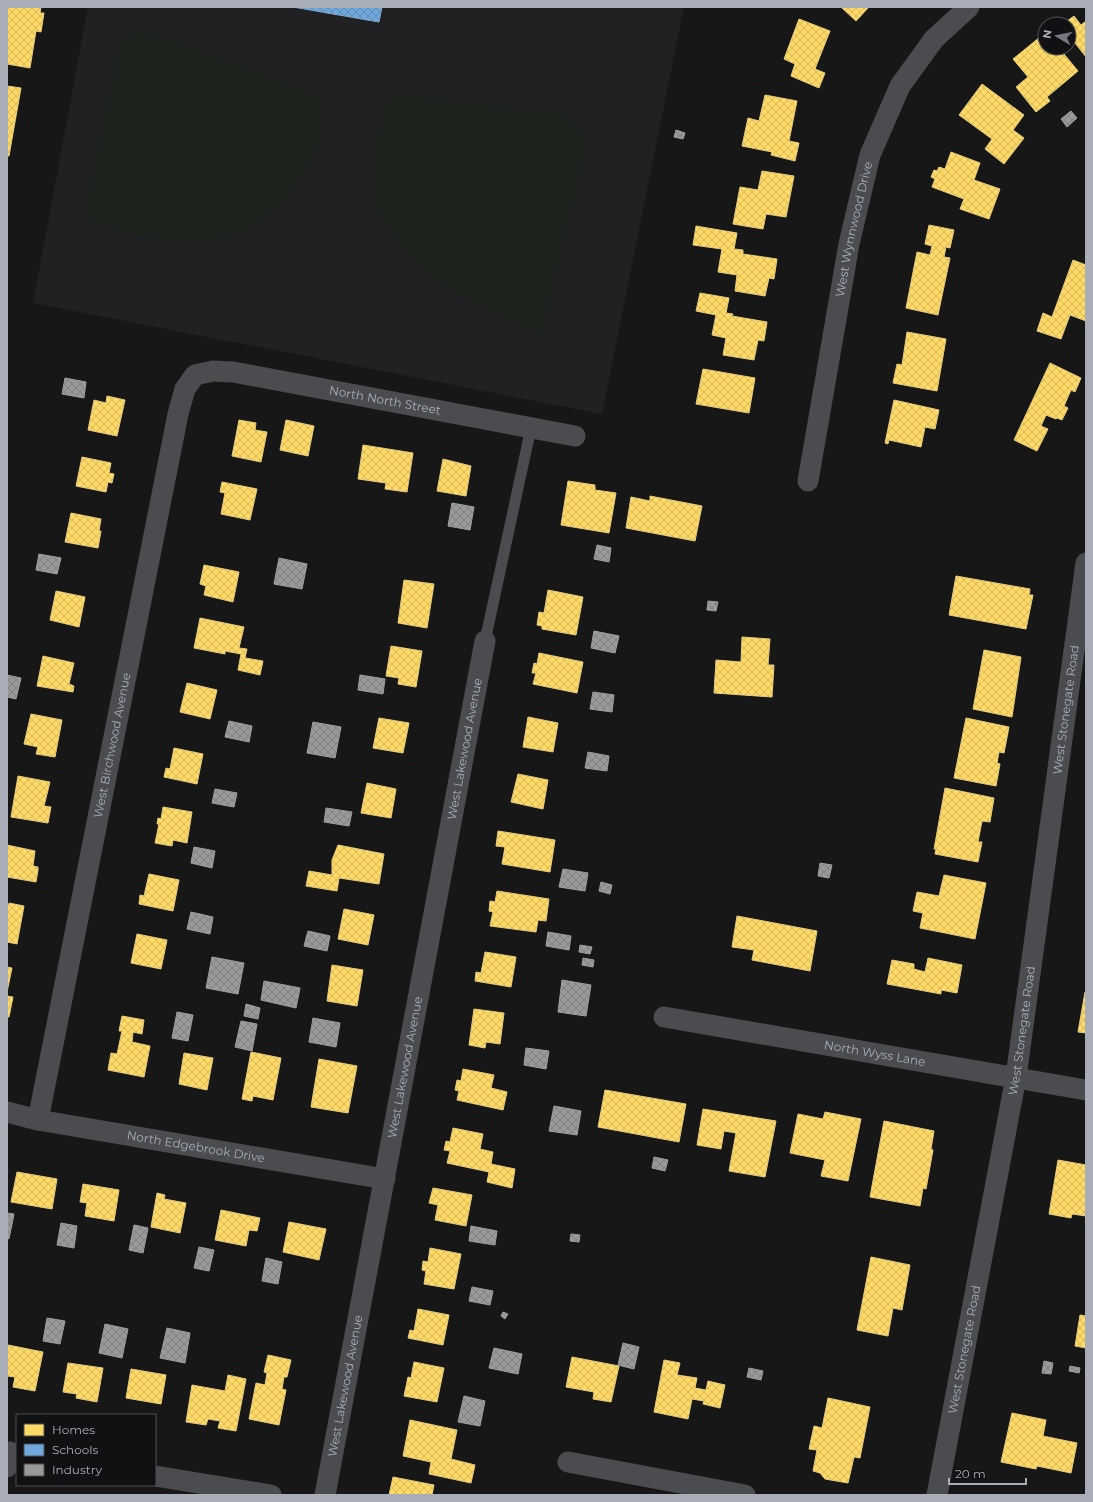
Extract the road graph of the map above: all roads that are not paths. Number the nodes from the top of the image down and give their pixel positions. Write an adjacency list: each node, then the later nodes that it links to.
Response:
1 (969, 7): 5 (street, West Wynnwood Drive)
2 (195, 374): 3 (street, North North Street); 12 (street, West Birchwood Avenue)
3 (531, 428): 4 (street, North North Street); 7 (lane)
4 (575, 436)
5 (808, 481)
6 (1086, 563): 9 (street, West Stonegate Road)
7 (486, 640): 13 (street, West Lakewood Avenue)
8 (664, 1017): 9 (street, North Wyss Lane)
9 (1016, 1078): 10 (street, North Wyss Lane); 19 (street, West Stonegate Road)
10 (1086, 1090)
11 (7, 1112): 12 (street, North Edgebrook Drive)
12 (38, 1120): 13 (street, North Edgebrook Drive)
13 (385, 1179): 17 (street, West Lakewood Avenue)
14 (568, 1462): 18 (street)
15 (156, 1476): 16 (street)
16 (271, 1495)
17 (325, 1495)
18 (745, 1495)
19 (937, 1495)

